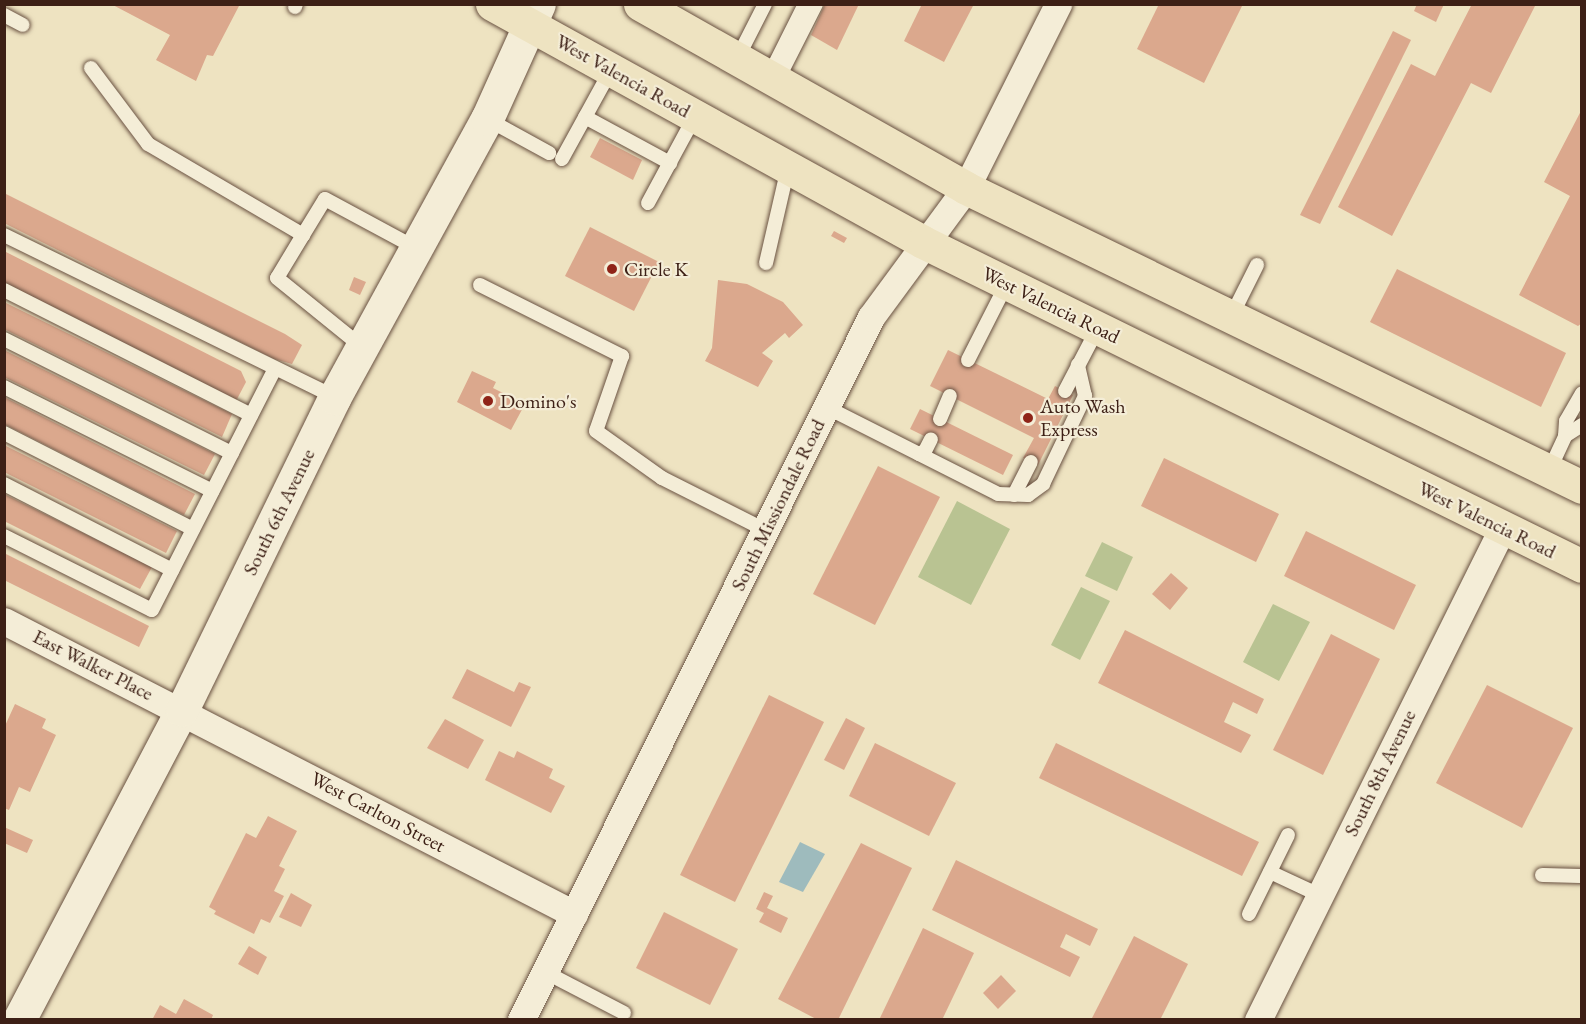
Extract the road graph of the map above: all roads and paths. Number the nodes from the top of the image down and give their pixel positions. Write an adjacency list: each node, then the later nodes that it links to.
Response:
1 (492, 4): 8 (main road, West Valencia Road)
2 (640, 4): 10 (main road)
3 (765, 4): 10 (lane)
4 (805, 4): 13 (lane)
5 (816, 4): 13 (lane)
6 (1058, 4): 19 (street, South Missiondale Road)
7 (4, 15): 9 (lane)
8 (535, 15): 12 (main road, West Valencia Road); 16 (street, South 6th Avenue)
9 (23, 25)
10 (737, 58): 13 (main road)
11 (91, 68): 22 (lane)
12 (611, 69): 14 (main road, West Valencia Road); 15 (lane)
13 (773, 79): 19 (main road)
14 (695, 116): 17 (lane); 18 (main road, West Valencia Road)
15 (585, 117): 16 (lane); 17 (lane)
16 (487, 119): 24 (street, South 6th Avenue)
17 (670, 163): 20 (lane)
18 (789, 168): 23 (main road, West Valencia Road); 25 (lane)
19 (966, 188): 23 (street, South Missiondale Road); 30 (main road)
20 (648, 203)
21 (4, 235): 36 (lane)
22 (303, 235): 24 (lane); 33 (lane)
23 (923, 242): 27 (main road, West Valencia Road); 42 (street, South Missiondale Road)
24 (416, 248): 33 (street, South 6th Avenue)
25 (766, 262)
26 (1257, 265): 30 (lane)
27 (1007, 283): 31 (main road, West Valencia Road); 34 (lane)
28 (480, 285): 59 (lane)
29 (4, 290): 43 (lane)
30 (1232, 315): 52 (main road)
31 (1098, 328): 35 (lane); 57 (main road, West Valencia Road)
32 (4, 339): 49 (lane)
33 (361, 346): 41 (street, South 6th Avenue)
34 (968, 360)
35 (1078, 365): 38 (lane); 56 (lane)
36 (275, 369): 41 (lane); 43 (lane)
37 (4, 387): 55 (lane)
38 (1065, 391)
39 (1581, 393): 47 (lane)
40 (950, 396): 44 (lane)
41 (334, 398): 64 (street, South 6th Avenue)
42 (826, 407): 50 (lane); 59 (street, South Missiondale Road)
43 (252, 415): 49 (lane)
44 (940, 419)
45 (1581, 425): 47 (lane)
46 (4, 434): 58 (lane)
47 (1565, 436): 52 (lane)
48 (931, 439): 50 (lane)
49 (232, 453): 55 (lane)
50 (919, 454): 56 (lane)
51 (1031, 462): 56 (lane)
52 (1549, 471): 54 (main road)
53 (4, 484): 62 (lane)
54 (1581, 487)
55 (213, 491): 58 (lane)
56 (1014, 495)
57 (1503, 527): 61 (main road, West Valencia Road); 69 (street, South 8th Avenue)
58 (193, 529): 62 (lane)
59 (765, 530): 70 (street, South Missiondale Road)
60 (4, 536): 62 (lane)
61 (1581, 566)
62 (172, 570)
63 (4, 621): 64 (street, East Walker Place)
64 (182, 710): 70 (street, West Carlton Street); 74 (street, South 6th Avenue)
65 (1288, 835): 66 (lane)
66 (1270, 872): 69 (lane); 71 (lane)
67 (1542, 875): 68 (lane)
68 (1581, 876)
69 (1319, 895): 76 (street, South 8th Avenue)
70 (574, 914): 72 (street, South Missiondale Road)
71 (1249, 914)
72 (545, 972): 73 (lane); 75 (street, South Missiondale Road)
73 (624, 1013)
74 (19, 1020)
75 (521, 1020)
76 (1258, 1020)

